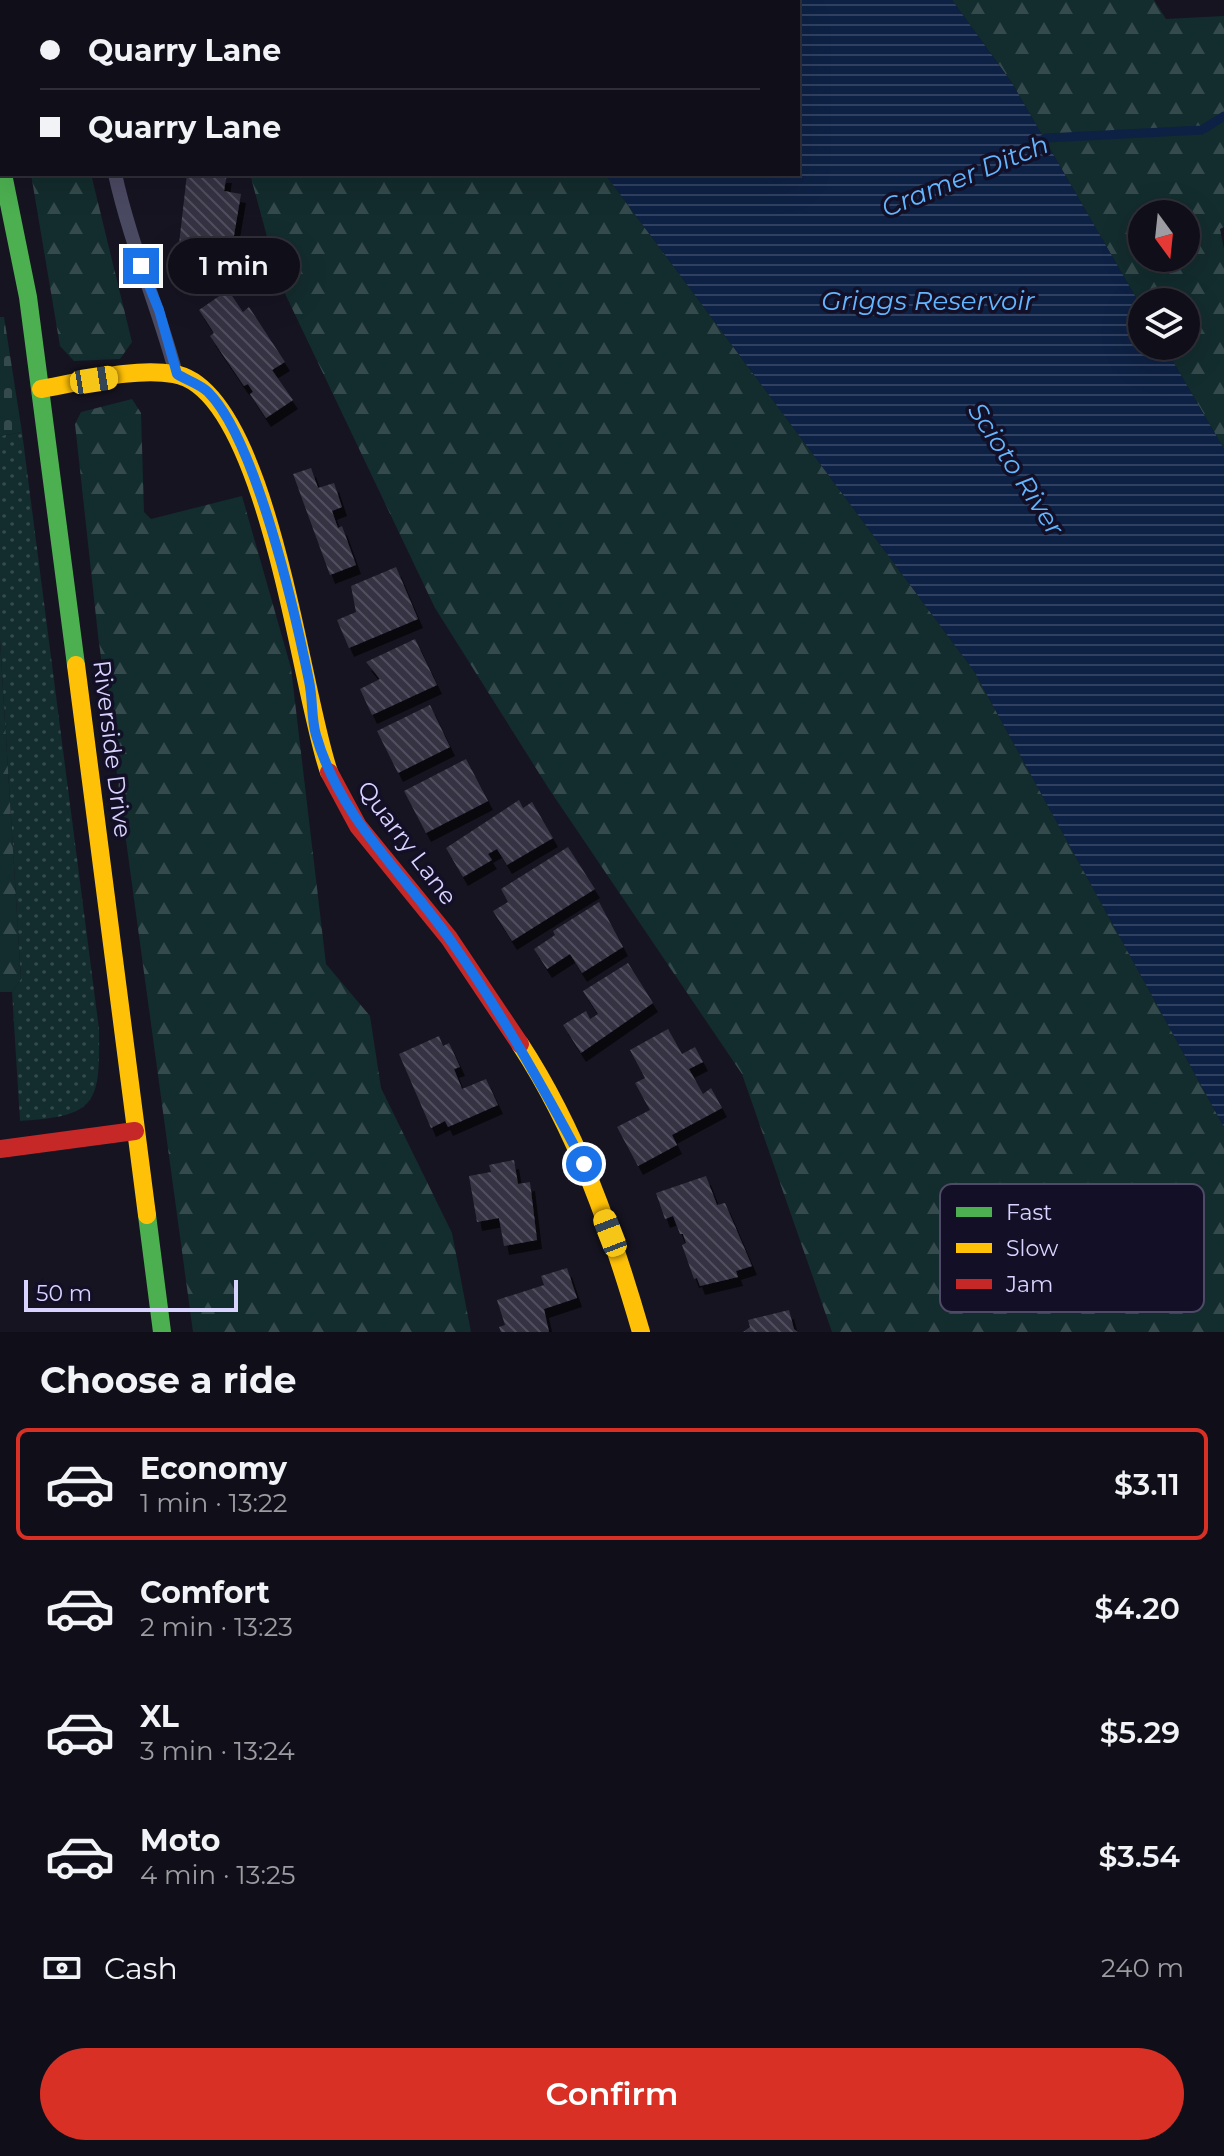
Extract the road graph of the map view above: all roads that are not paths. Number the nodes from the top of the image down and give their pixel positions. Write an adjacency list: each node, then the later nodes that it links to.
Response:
1 (3, 176): 4 (street, Riverside Drive)
2 (115, 176): 3 (lane)
3 (177, 374): 4 (street); 8 (street, Quarry Lane)
4 (41, 389): 5 (street, Riverside Drive)
5 (135, 1131): 6 (street); 7 (street, Riverside Drive)
6 (0, 1149)
7 (162, 1332)
8 (641, 1332)

